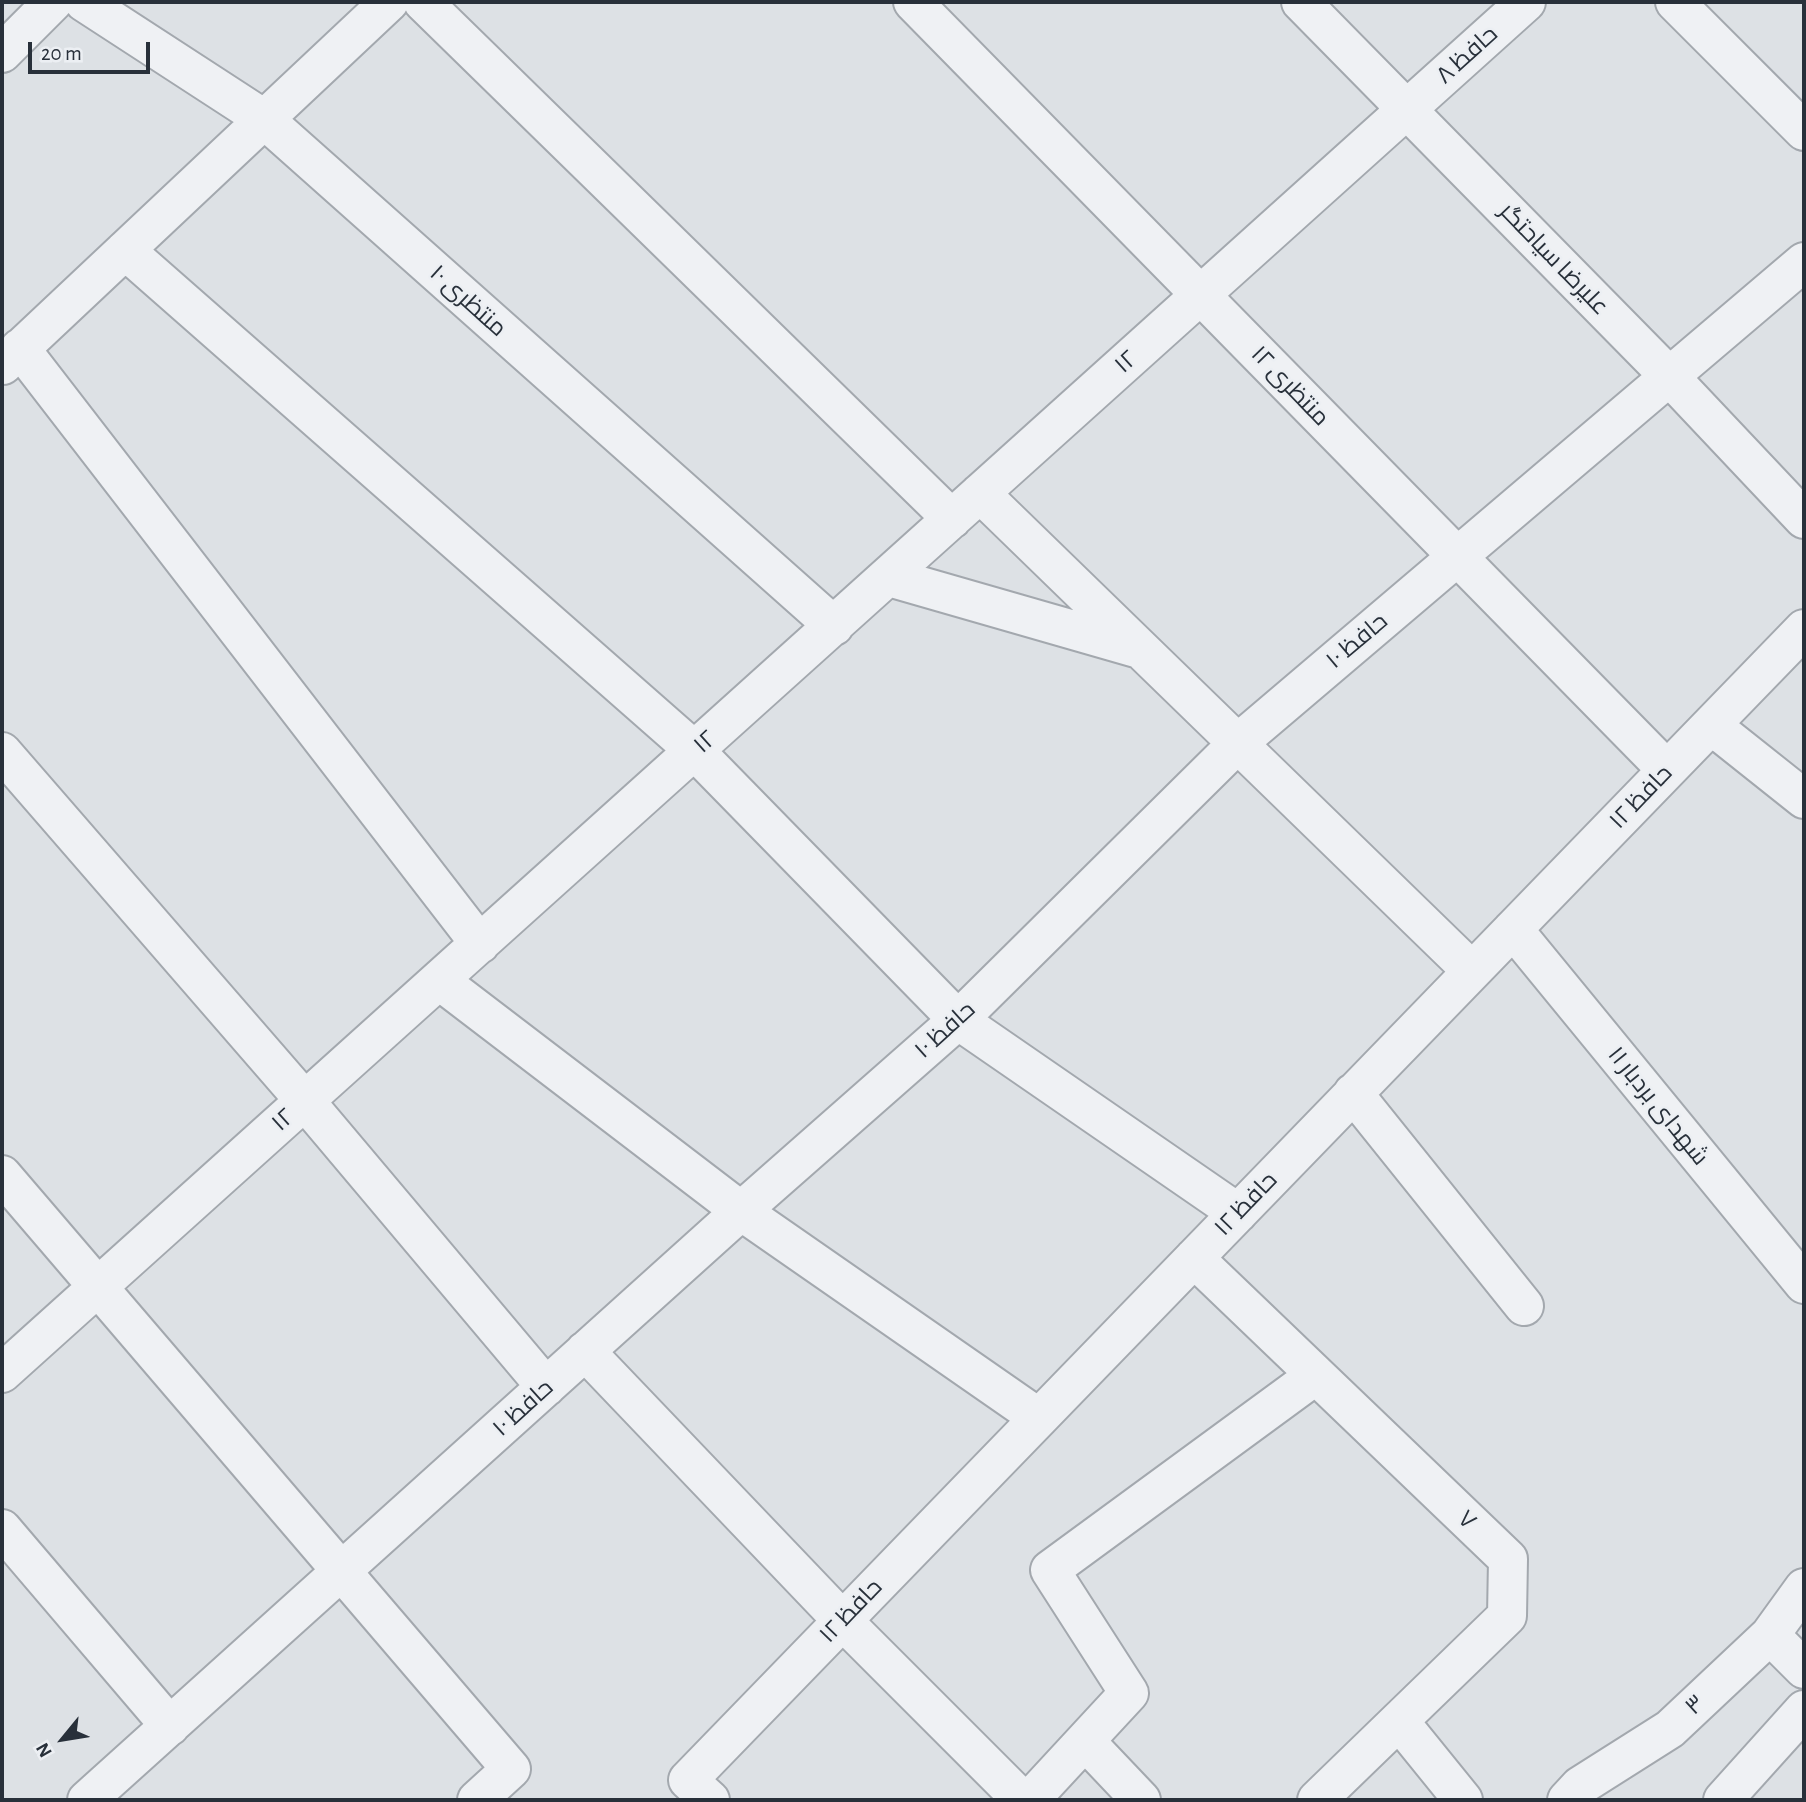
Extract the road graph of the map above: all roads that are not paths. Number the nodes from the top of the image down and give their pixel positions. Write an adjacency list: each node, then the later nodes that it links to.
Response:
1 (53, 2): 9 (street)
2 (84, 2): 11 (street, منتظری ۱۰)
3 (389, 2): 11 (street)
4 (423, 2): 19 (street)
5 (913, 2): 15 (street, منتظری ۱۲)
6 (1301, 2): 10 (street, علیرضا سیاحتگر)
7 (1526, 2): 10 (street, حافظ ۸)
8 (1675, 2): 12 (street)
9 (2, 53)
10 (1407, 109): 15 (street, ۱۲); 17 (street, علیرضا سیاحتگر)
11 (264, 119): 13 (street); 23 (street, منتظری ۱۰)
12 (1804, 131)
13 (125, 250): 16 (street); 28 (street)
14 (1804, 262): 17 (street, حافظ ۱۰)
15 (1201, 295): 18 (street, ۱۲); 21 (street, منتظری ۱۲)
16 (11, 357): 33 (street)
17 (1669, 376): 20 (street, علیرضا سیاحتگر); 21 (street, حافظ ۱۰)
18 (980, 494): 19 (street, ۱۲); 25 (street)
19 (952, 519): 22 (street, ۱۲)
20 (1804, 519)
21 (1456, 558): 27 (street, حافظ ۱۰); 30 (street, منتظری ۱۲)
22 (889, 576): 23 (street, ۱۲); 25 (street)
23 (834, 625): 28 (street, ۱۲)
24 (1804, 629): 26 (street, حافظ ۱۲)
25 (1142, 649): 27 (street)
26 (1711, 725): 30 (street, حافظ ۱۲); 31 (street)
27 (1238, 743): 34 (street); 36 (street, حافظ ۱۰)
28 (695, 751): 33 (street, ۱۲); 36 (street)
29 (2, 752): 38 (street)
30 (1667, 770): 32 (street, حافظ ۱۲)
31 (1804, 799)
32 (1513, 929): 34 (street, حافظ ۱۲); 43 (street, شهدای بردبار ۱۱)
33 (480, 944): 35 (street, ۱۲)
34 (1472, 971): 37 (street, حافظ ۱۲)
35 (440, 981): 38 (street, ۱۲); 40 (street)
36 (958, 1020): 40 (street, حافظ ۱۰); 41 (street)
37 (1353, 1093): 41 (street, حافظ ۱۲); 45 (street)
38 (305, 1101): 44 (street, ۱۲); 49 (street)
39 (2, 1175): 44 (street)
40 (741, 1211): 46 (street, حافظ ۱۰); 50 (street)
41 (1238, 1213): 42 (street, حافظ ۱۲)
42 (1194, 1258): 48 (street, ۷); 50 (street, حافظ ۱۲)
43 (1800, 1267)
44 (98, 1286): 47 (street, ۱۲); 52 (street)
45 (1524, 1306)
46 (585, 1352): 49 (street, حافظ ۱۰); 54 (street)
47 (2, 1373)
48 (1316, 1375): 58 (street, ۷); 60 (street)
49 (546, 1387): 52 (street, حافظ ۱۰)
50 (1039, 1418): 54 (street, حافظ ۱۲)
51 (2, 1529): 59 (street)
52 (342, 1571): 59 (street, حافظ ۱۰); 63 (street)
53 (1804, 1588): 55 (street, ۳)
54 (842, 1620): 61 (street, حافظ ۱۲); 64 (street)
55 (1770, 1635): 56 (street); 69 (street, ۳)
56 (1804, 1669)
57 (1804, 1710): 70 (street)
58 (1399, 1721): 67 (street, ۷); 68 (street)
59 (170, 1726): 62 (street, حافظ ۱۰)
60 (1085, 1741): 65 (street); 66 (street)
61 (699, 1790)
62 (87, 1800)
63 (477, 1800)
64 (1022, 1800)
65 (1030, 1800)
66 (1141, 1800)
67 (1317, 1800)
68 (1463, 1800)
69 (1567, 1800)
70 (1723, 1800)

